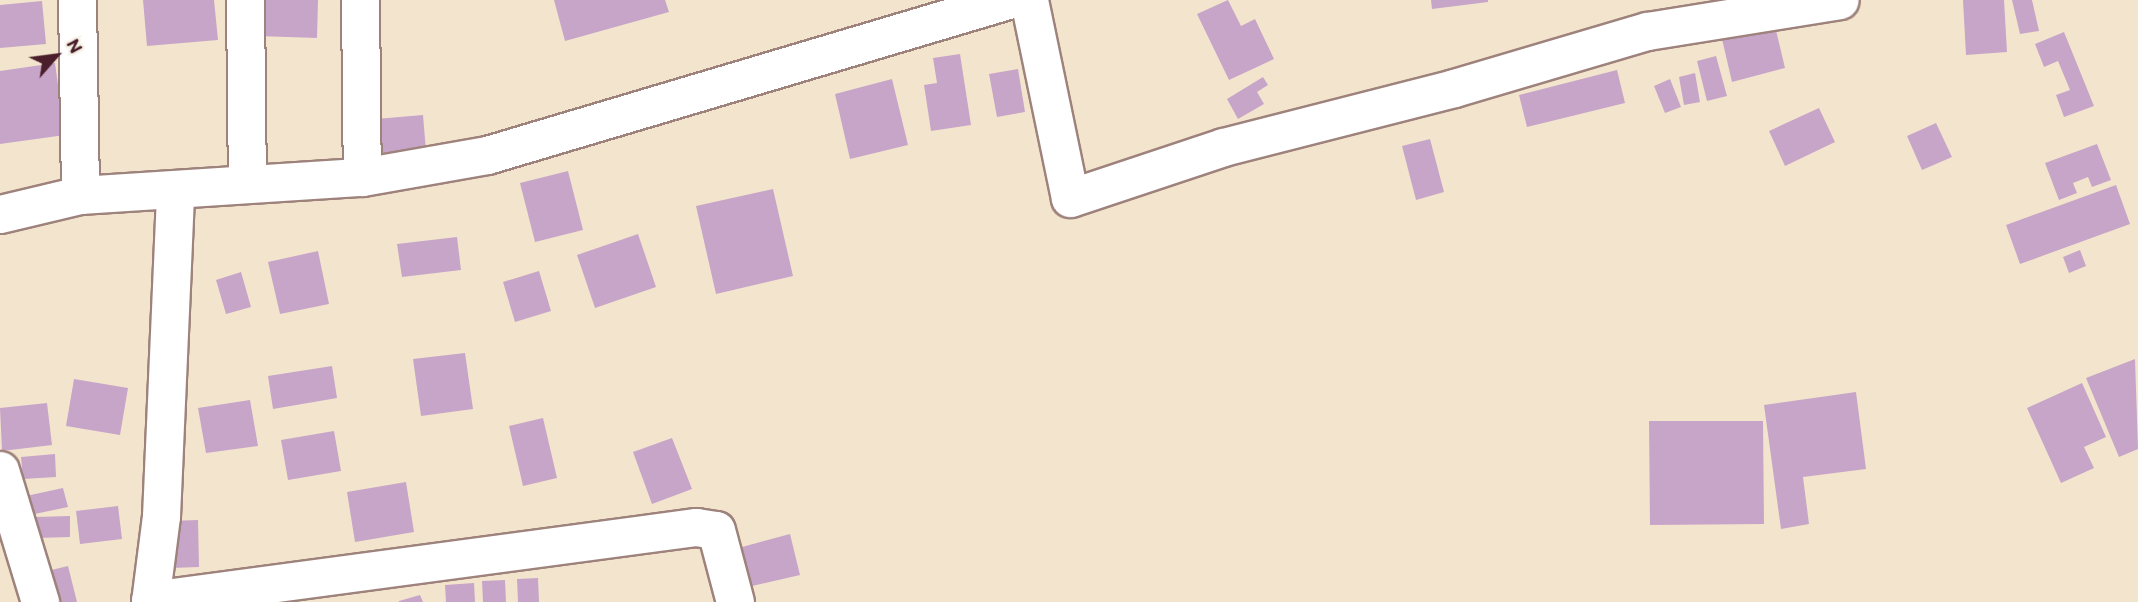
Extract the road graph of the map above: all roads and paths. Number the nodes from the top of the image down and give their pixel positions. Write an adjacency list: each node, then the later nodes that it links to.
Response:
1 (77, 0): 10 (street)
2 (245, 0): 8 (street)
3 (360, 0): 7 (street)
4 (1008, 0): 7 (street)
5 (1029, 0): 6 (street)
6 (1840, 0)
7 (362, 177): 8 (street)
8 (247, 182): 9 (street)
9 (175, 192): 10 (street); 13 (street)
10 (80, 195): 11 (street)
11 (0, 214)
12 (0, 470): 14 (street)
13 (150, 601): 15 (street)
14 (40, 602)
15 (736, 602)

